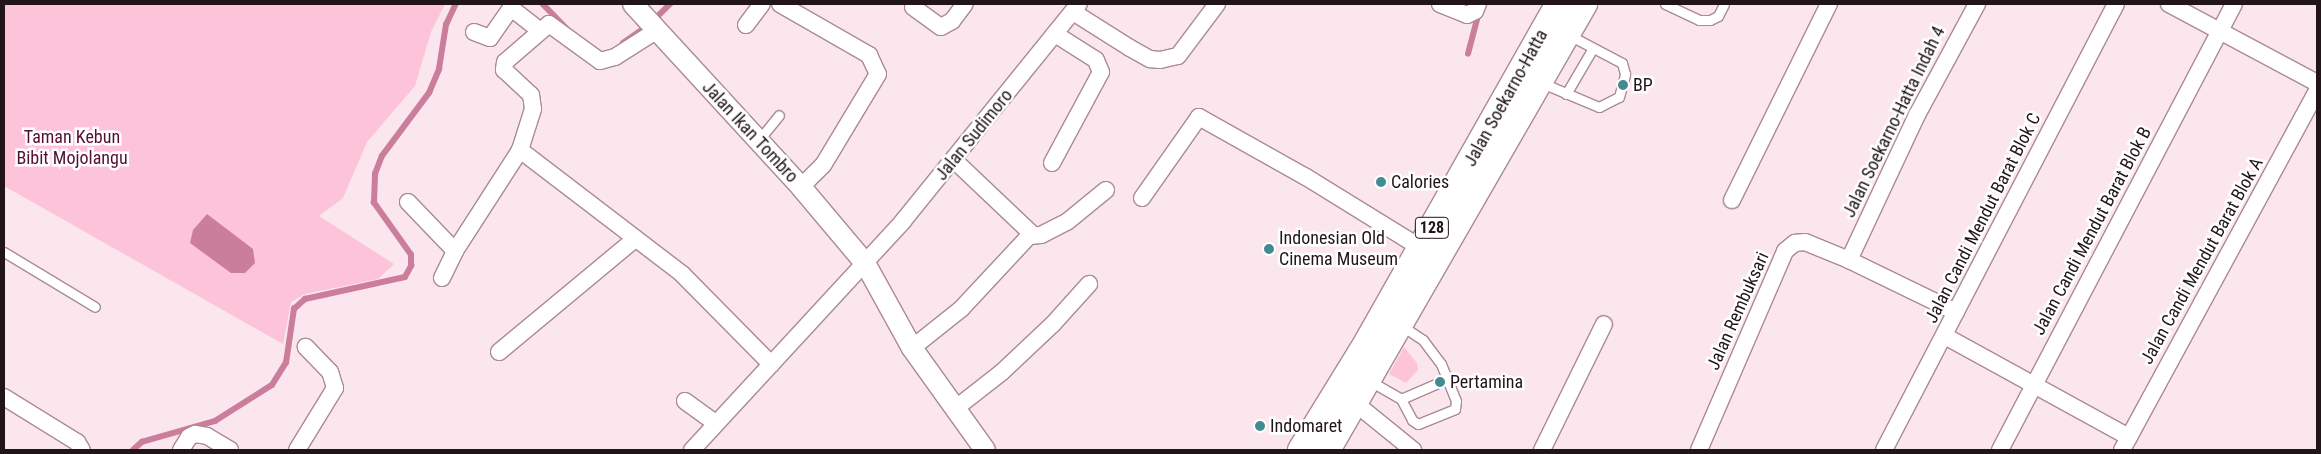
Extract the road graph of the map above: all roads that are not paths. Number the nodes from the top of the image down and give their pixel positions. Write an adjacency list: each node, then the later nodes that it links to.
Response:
1 (633, 4): 21 (street, Jalan Ikan Tombro)
2 (762, 4): 19 (street)
3 (780, 4): 36 (street)
4 (965, 4): 17 (street)
5 (1217, 4): 18 (street)
6 (1440, 4): 7 (street)
7 (1478, 4)
8 (1584, 4): 25 (main road, Jalan Soekarno-Hatta / 128)
9 (1664, 4): 10 (lane)
10 (1724, 4)
11 (1829, 4): 39 (street)
12 (1976, 4): 46 (street, Jalan Soekarno-Hatta Indah 4)
13 (2116, 4): 51 (street, Jalan Candi Mendut Barat Blok C)
14 (2169, 4): 22 (street)
15 (2234, 4): 22 (street, Jalan Candi Mendut Barat Blok B)
16 (1553, 6): 43 (main road, Jalan Soekarno-Hatta / 128)
17 (913, 7)
18 (1076, 8): 24 (street, Jalan Sudimoro)
19 (746, 25)
20 (540, 31): 21 (street); 23 (street); 33 (street)
21 (656, 31): 32 (street, Jalan Ikan Tombro)
22 (2220, 31): 28 (street); 61 (street, Jalan Candi Mendut Barat Blok B)
23 (474, 32)
24 (1055, 34): 34 (street, Jalan Sudimoro); 35 (street)
25 (1567, 34): 26 (lane); 27 (main road, Jalan Soekarno-Hatta / 128)
26 (1593, 48): 30 (lane); 30 (lane)
27 (1539, 81): 30 (lane); 53 (main road, Jalan Soekarno-Hatta / 128)
28 (2317, 83)
29 (2317, 91): 68 (street, Jalan Candi Mendut Barat Blok A)
30 (1566, 94)
31 (779, 116): 32 (lane)
32 (758, 141): 36 (street, Jalan Ikan Tombro)
33 (520, 150): 42 (street); 44 (street)
34 (954, 160): 41 (street); 47 (street, Jalan Sudimoro)
35 (1052, 163)
36 (801, 187): 47 (street, Jalan Ikan Tombro)
37 (1106, 190): 41 (street)
38 (1142, 198): 43 (street)
39 (1732, 200)
40 (408, 202): 44 (street)
41 (1033, 235): 56 (street)
42 (635, 239): 57 (street); 58 (street)
43 (1421, 248): 75 (main road, Jalan Soekarno-Hatta / 128)
44 (455, 251): 48 (street)
45 (4, 252): 50 (lane)
46 (1849, 260): 51 (street, Jalan Rembuksari); 79 (street, Jalan Rembuksari)
47 (864, 263): 56 (street); 58 (street, Jalan Sudimoro)
48 (442, 278)
49 (1089, 284): 66 (street)
50 (95, 307)
51 (1956, 312): 54 (street, Jalan Candi Mendut Barat Blok C)
52 (1604, 324): 78 (street)
53 (1401, 325): 59 (lane); 60 (main road, Jalan Soekarno-Hatta / 128)
54 (1945, 336): 61 (street); 80 (street, Jalan Candi Mendut Barat Blok C)
55 (306, 347): 72 (street)
56 (912, 348): 66 (street)
57 (499, 352)
58 (771, 364): 67 (street, Jalan Sudimoro)
59 (1447, 379): 63 (lane); 63 (lane)
60 (1369, 380): 63 (lane); 65 (main road, Jalan Soekarno-Hatta / 128)
61 (2034, 385): 68 (street); 81 (street, Jalan Candi Mendut Barat Blok B)
62 (4, 397): 69 (street)
63 (1401, 399)
64 (685, 401): 67 (street)
65 (1355, 403): 76 (main road, Jalan Soekarno-Hatta / 128); 77 (street)
66 (956, 408): 74 (street)
67 (715, 423): 73 (street, Jalan Sudimoro)
68 (2125, 444)
69 (82, 450)
70 (181, 450): 71 (street)
71 (230, 450)
72 (297, 450)
73 (692, 450)
74 (985, 450)
75 (1301, 450)
76 (1327, 450)
77 (1413, 450)
78 (1542, 450)
79 (1699, 450)
80 (1884, 450)
81 (2000, 450)

